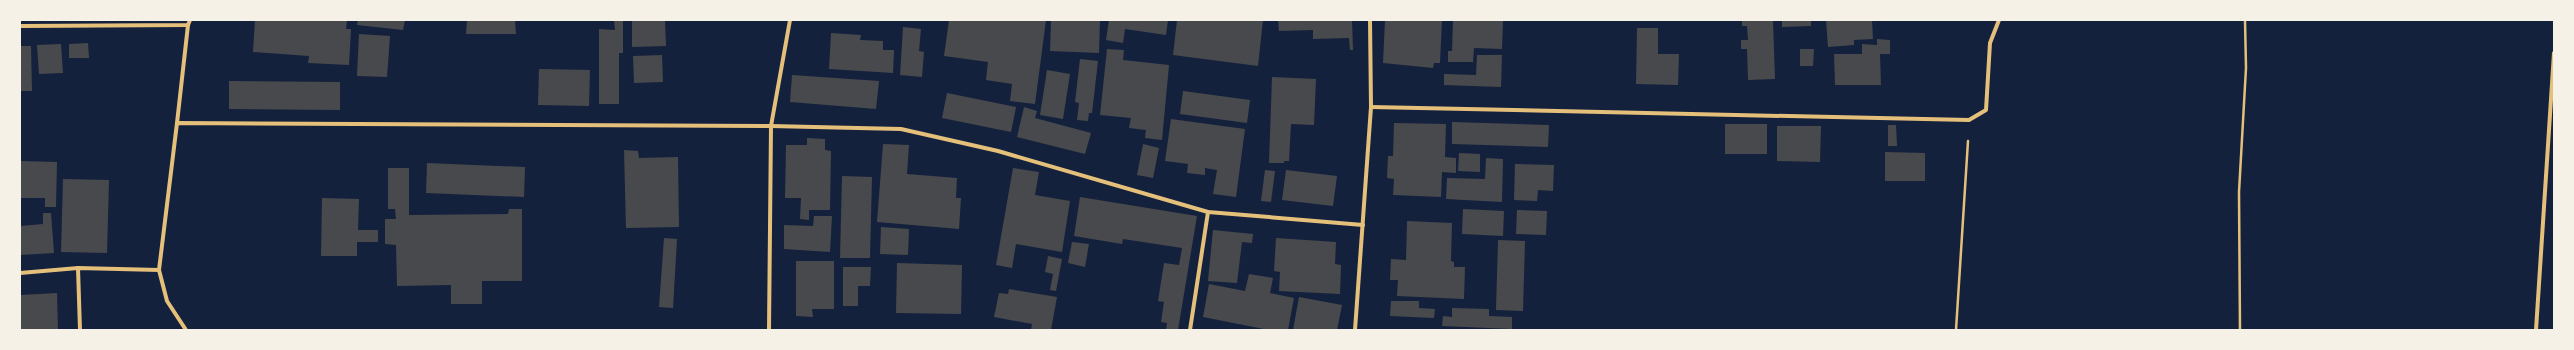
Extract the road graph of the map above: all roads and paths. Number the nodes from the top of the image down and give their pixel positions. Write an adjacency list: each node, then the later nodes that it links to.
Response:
1 (190, 20): 6 (street)
2 (790, 20): 12 (street)
3 (1370, 20): 9 (street)
4 (1999, 20): 10 (street)
5 (2245, 20): 24 (path)
6 (188, 25): 7 (street); 11 (street)
7 (20, 26)
8 (2554, 53): 25 (street)
9 (1371, 107): 10 (street); 14 (street)
10 (1969, 120): 23 (path)
11 (177, 123): 12 (street); 16 (street)
12 (771, 126): 13 (street); 20 (street)
13 (1208, 212): 14 (street); 21 (street)
14 (1363, 225): 22 (street)
15 (78, 268): 16 (street); 17 (street); 18 (street)
16 (159, 270): 19 (street)
17 (20, 272)
18 (80, 330)
19 (186, 330)
20 (770, 330)
21 (1190, 330)
22 (1355, 330)
23 (1956, 330)
24 (2240, 330)
25 (2536, 330)

